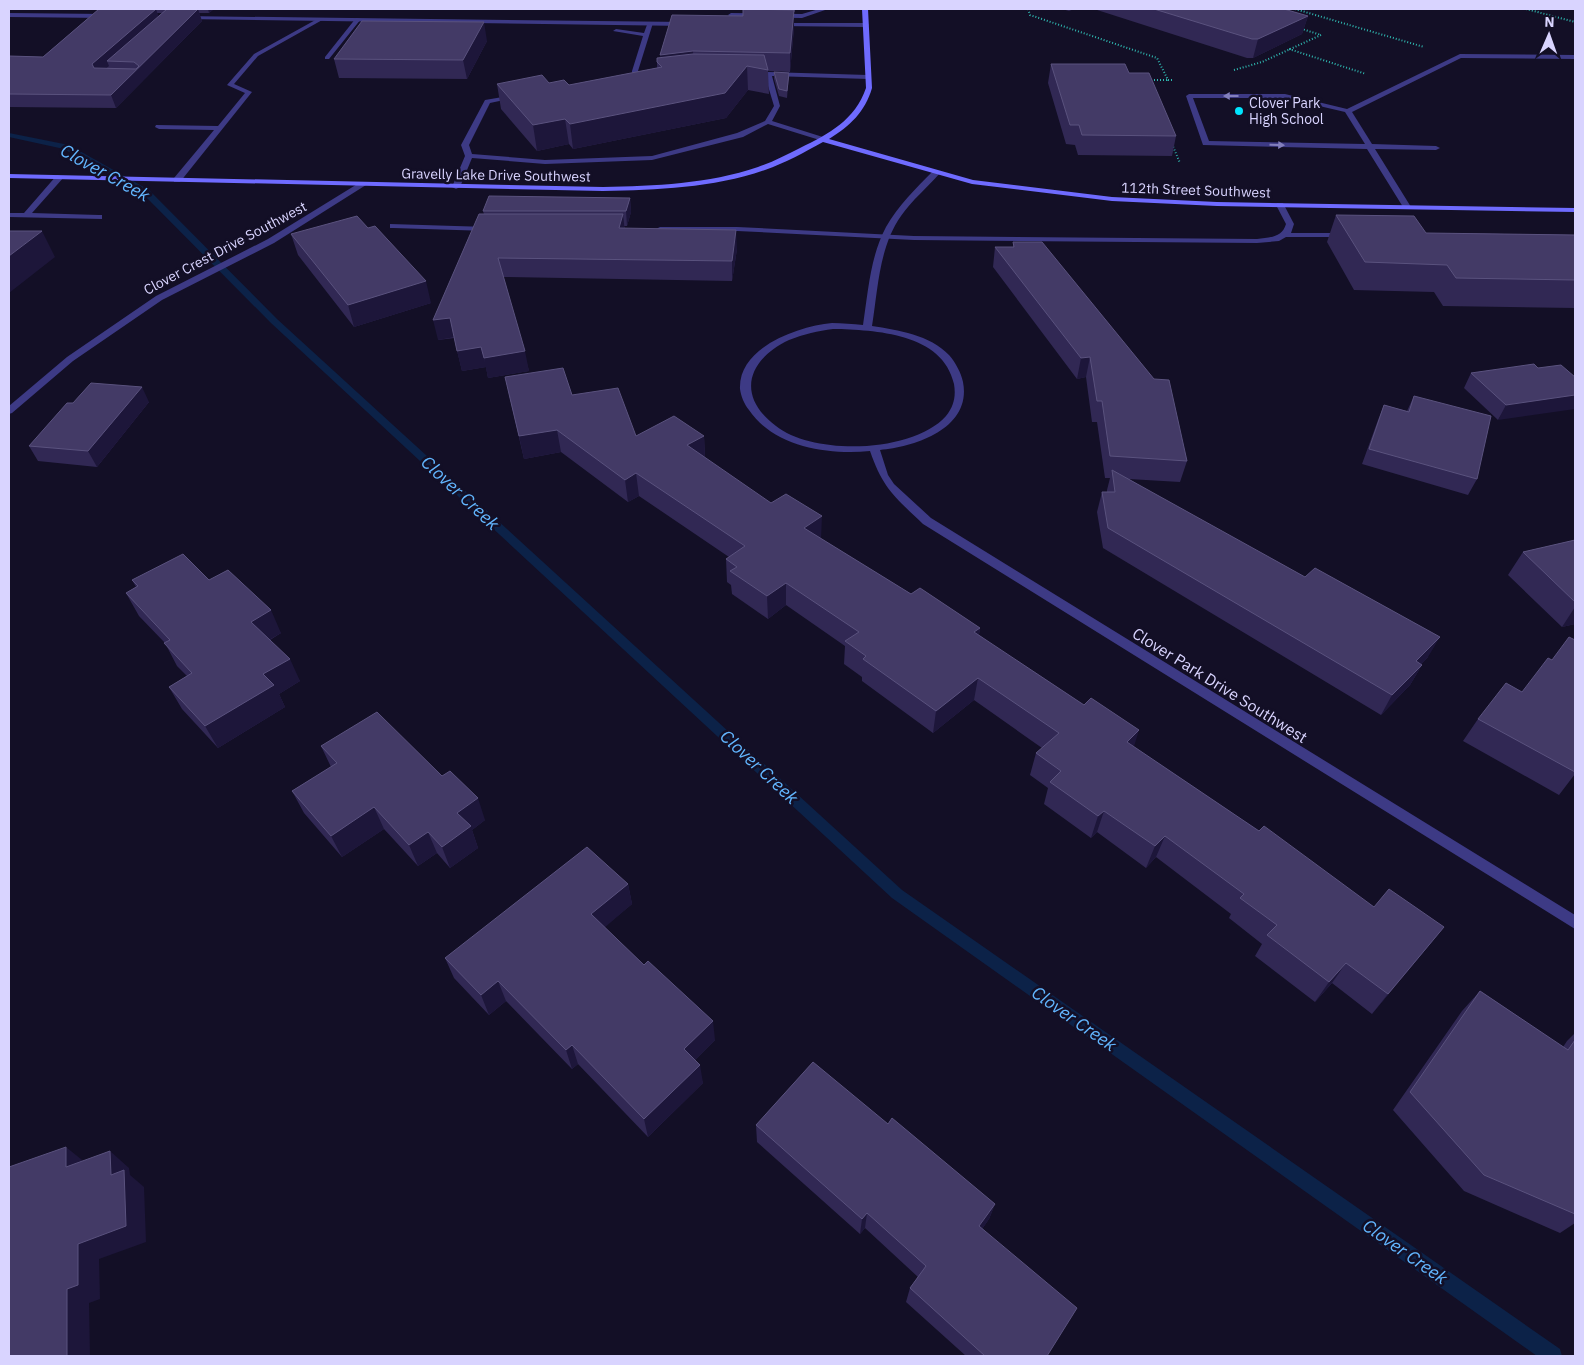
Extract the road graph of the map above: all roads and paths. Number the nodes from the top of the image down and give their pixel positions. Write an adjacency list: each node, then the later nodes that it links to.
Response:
1 (825, 9): 9 (street)
2 (865, 9): 20 (main road, Gravelly Lake Drive Southwest)
3 (1028, 9): 33 (path)
4 (1295, 9): 24 (path)
5 (1526, 9): 13 (path)
6 (731, 12): 9 (street); 17 (street)
7 (9, 14): 8 (street)
8 (112, 16)
9 (794, 16): 19 (street)
10 (179, 17): 11 (street)
11 (321, 19): 12 (street); 42 (street)
12 (358, 19): 14 (street); 26 (street)
13 (1575, 22)
14 (627, 23): 15 (street); 22 (street)
15 (650, 23): 16 (street); 22 (street)
16 (689, 24)
17 (729, 24)
18 (775, 24): 19 (street)
19 (794, 24): 20 (street)
20 (866, 25): 31 (main road, Gravelly Lake Drive Southwest)
21 (1295, 27): 23 (path)
22 (646, 35): 35 (street)
23 (1288, 49): 27 (path); 30 (path)
24 (1432, 49)
25 (1575, 57): 39 (street)
26 (327, 58)
27 (1234, 70)
28 (740, 74): 29 (street)
29 (768, 74): 31 (street); 40 (street)
30 (1368, 74)
31 (868, 77): 44 (main road, Gravelly Lake Drive Southwest)
32 (643, 80): 35 (street)
33 (1168, 80): 34 (path); 37 (path)
34 (1178, 80)
35 (634, 81): 36 (street)
36 (626, 82)
37 (1150, 88)
38 (526, 95): 47 (street)
39 (1348, 111): 45 (street); 45 (street, one-way to 45)
40 (768, 122): 44 (street); 47 (street)
41 (159, 127): 42 (street)
42 (219, 128): 52 (street)
43 (1170, 138): 48 (path)
44 (823, 140): 49 (main road, 112th Street Southwest); 54 (main road, Gravelly Lake Drive Southwest)
45 (1370, 147): 46 (street); 56 (street)
46 (1436, 148)
47 (469, 156): 54 (street)
48 (1180, 163)
49 (936, 173): 55 (main road, 112th Street Southwest); 65 (street)
50 (9, 177): 51 (main road, Gravelly Lake Drive Southwest)
51 (60, 177): 52 (main road, Gravelly Lake Drive Southwest); 59 (street)
52 (177, 180): 53 (main road, Gravelly Lake Drive Southwest)
53 (362, 185): 54 (main road, Gravelly Lake Drive Southwest); 68 (street, Clover Crest Drive Southwest)
54 (456, 187)
55 (1280, 205): 56 (main road, 112th Street Southwest); 64 (street)
56 (1407, 207): 57 (main road, 112th Street Southwest)
57 (1575, 210)
58 (9, 215): 59 (street)
59 (26, 216): 60 (street)
60 (99, 217)
61 (393, 226): 62 (street)
62 (500, 229)
63 (648, 229): 65 (street)
64 (1285, 234): 65 (street); 66 (street)
65 (887, 236): 67 (street)
66 (1352, 236)
67 (867, 327): 69 (street); 69 (street)
68 (9, 411)
69 (874, 449): 70 (street, Clover Park Drive Southwest)
70 (1575, 923)

